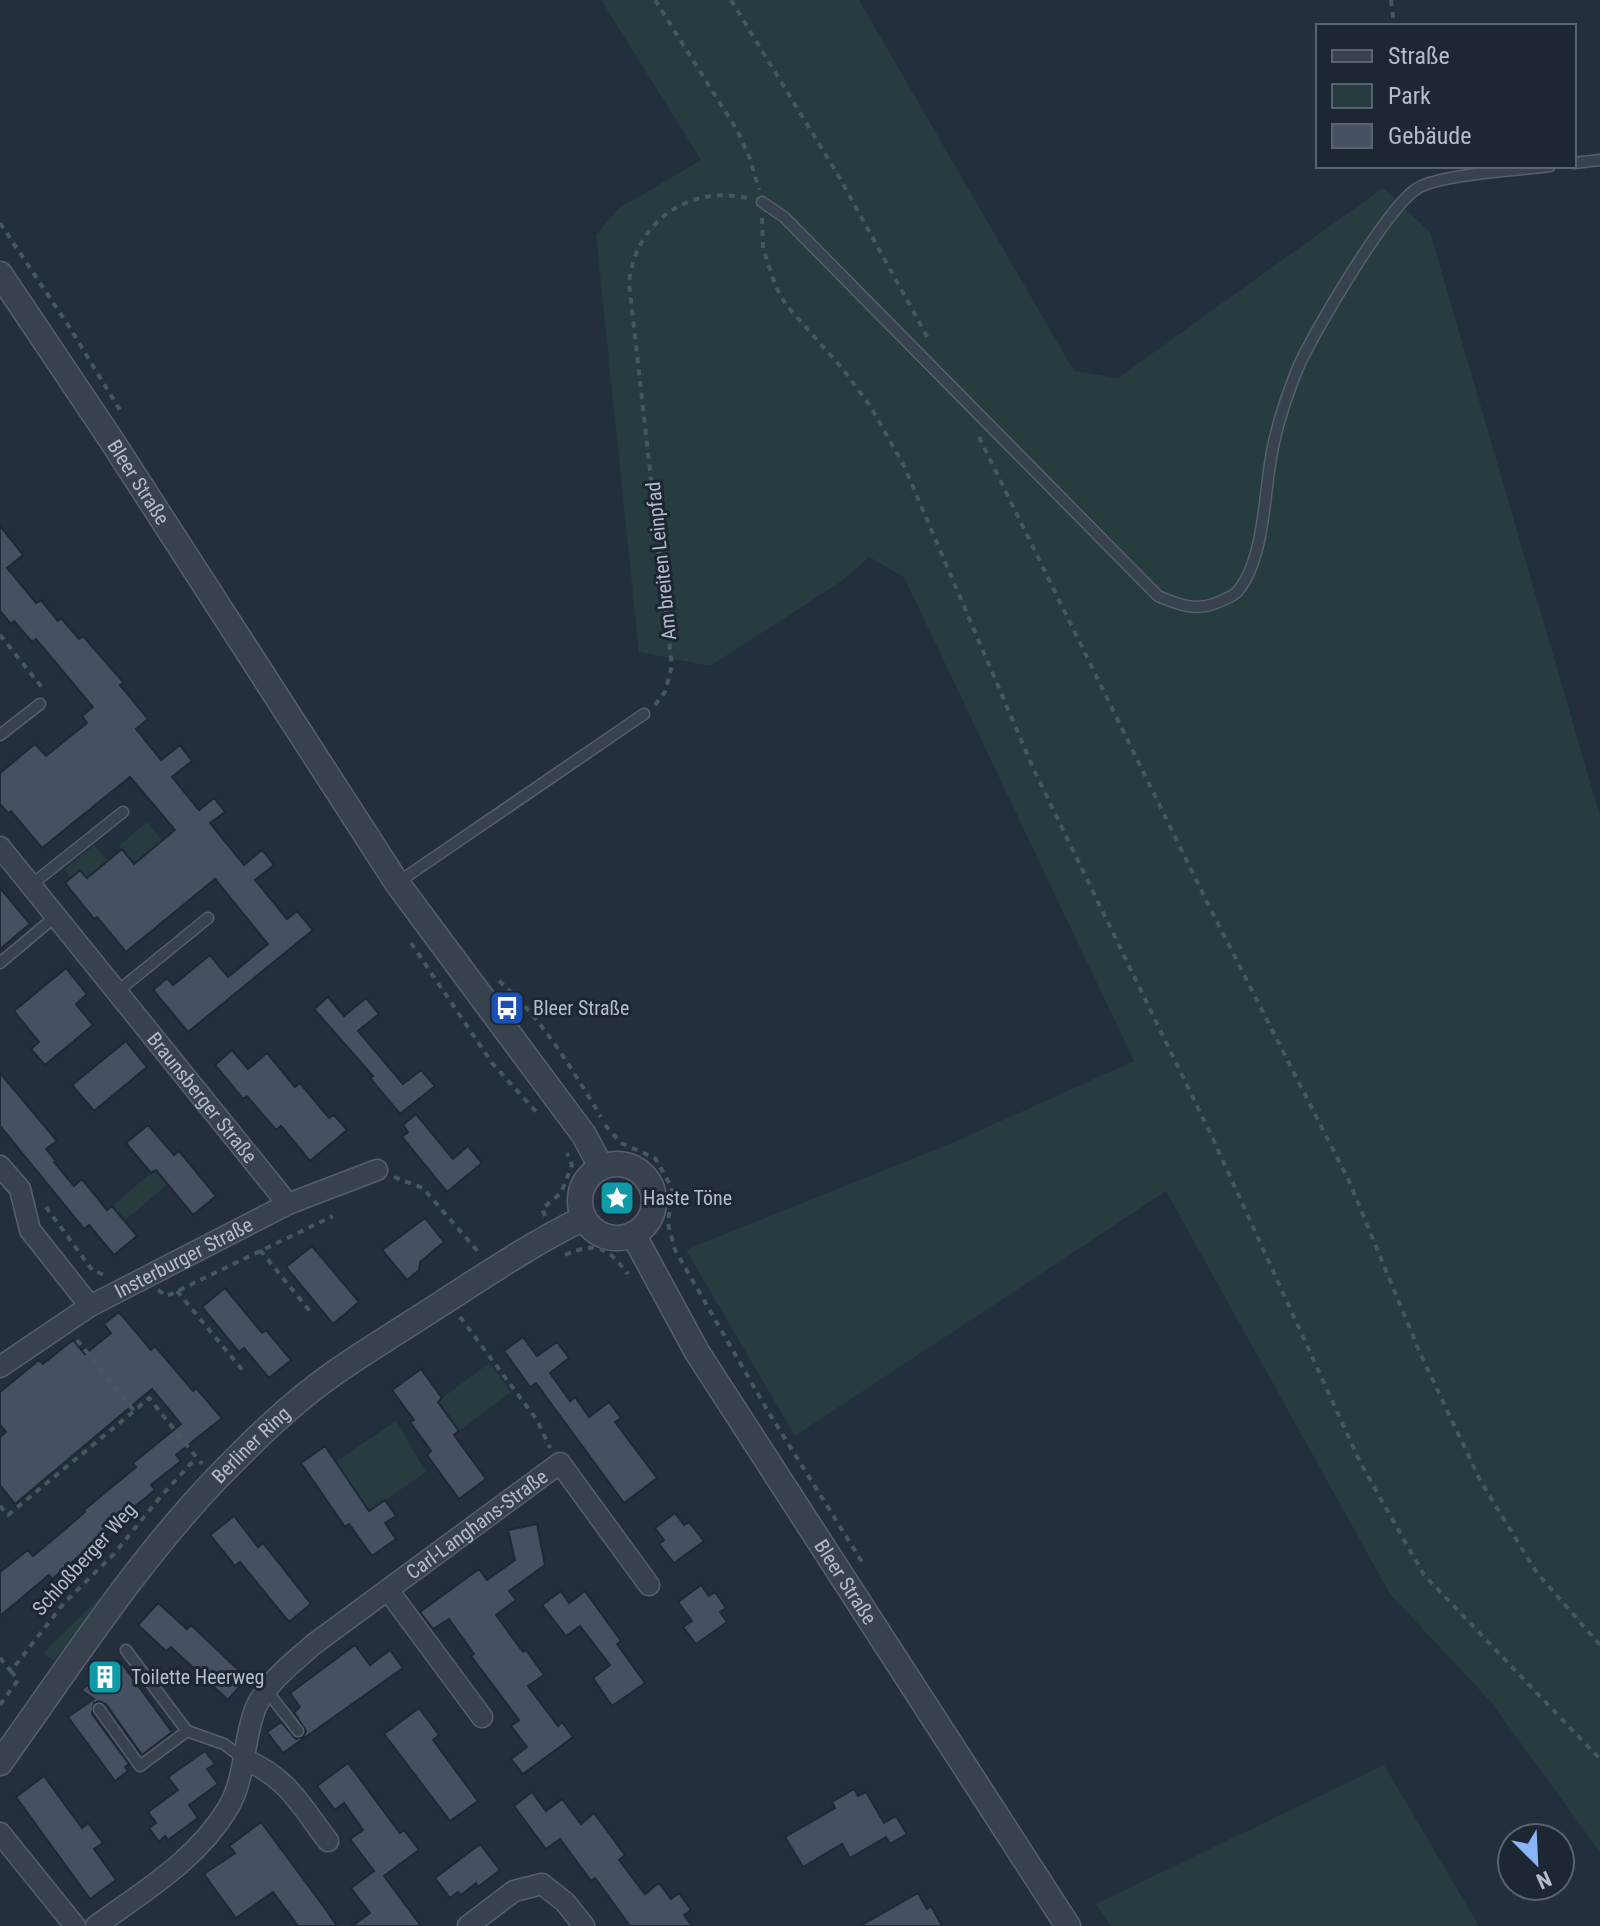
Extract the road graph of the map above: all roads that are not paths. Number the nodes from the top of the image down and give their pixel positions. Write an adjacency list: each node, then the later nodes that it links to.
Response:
1 (1600, 160): 2 (lane)
2 (1576, 163)
3 (1534, 168): 4 (lane)
4 (762, 202)
5 (0, 274): 11 (street, Bleer Straße)
6 (40, 704): 8 (lane)
7 (644, 714): 11 (lane)
8 (0, 735)
9 (123, 812): 12 (lane)
10 (0, 847): 12 (street, Braunsberger Straße)
11 (397, 883): 18 (street, Bleer Straße)
12 (31, 885): 13 (street, Braunsberger Straße)
13 (56, 916): 15 (lane); 16 (street, Braunsberger Straße)
14 (208, 918): 16 (lane)
15 (0, 963)
16 (118, 991): 20 (street, Braunsberger Straße)
17 (0, 1166): 23 (street)
18 (601, 1167): 21 (street); 22 (street)
19 (377, 1170): 20 (street, Insterburger Straße)
20 (288, 1204): 23 (street, Insterburger Straße)
21 (584, 1218): 22 (street); 34 (street, Berliner Ring)
22 (633, 1234): 41 (street, Bleer Straße)
23 (90, 1306): 24 (street, Insterburger Straße)
24 (0, 1367)
25 (649, 1585): 26 (street, Carl-Langhans-Straße)
26 (388, 1590): 28 (street, Carl-Langhans-Straße); 30 (street, Carl-Langhans-Straße)
27 (126, 1650): 31 (lane)
28 (267, 1691): 32 (lane); 33 (street, Carl-Langhans-Straße)
29 (99, 1709): 31 (lane)
30 (482, 1717)
31 (187, 1731): 33 (lane)
32 (298, 1731)
33 (244, 1759): 36 (street); 38 (street, Carl-Langhans-Straße)
34 (0, 1763)
35 (0, 1833): 37 (street)
36 (328, 1841)
37 (75, 1926)
38 (96, 1926)
39 (468, 1926): 40 (street)
40 (584, 1926)
41 (1068, 1926)

